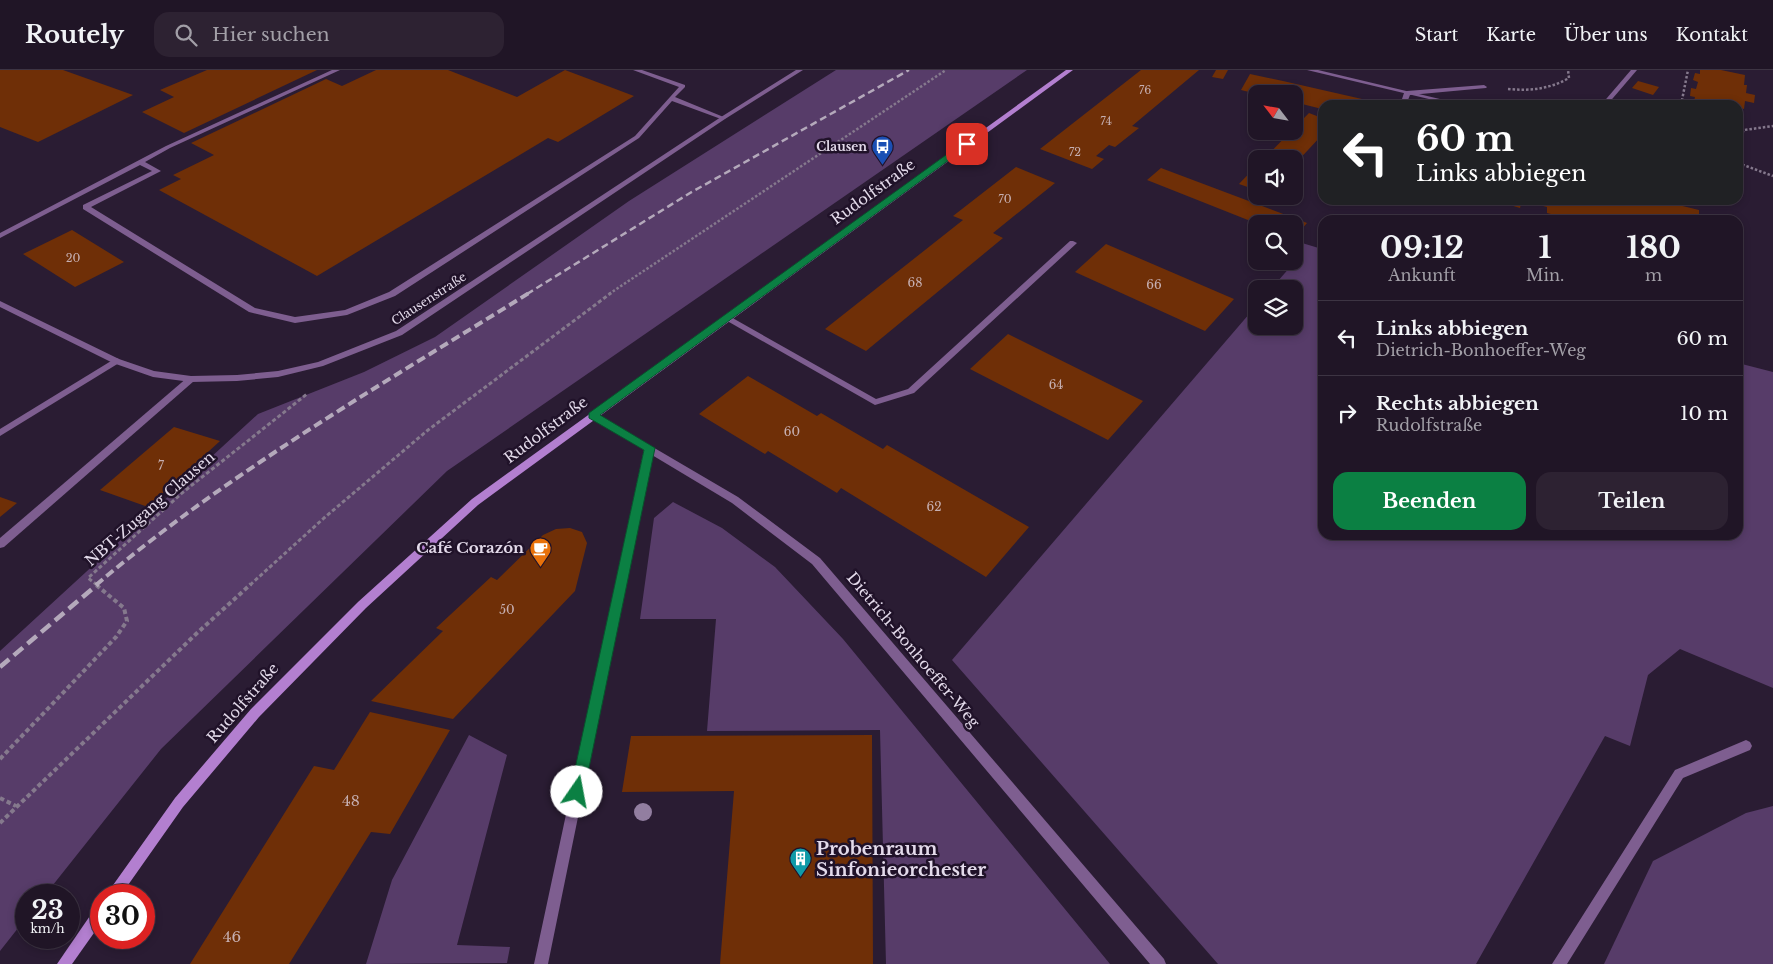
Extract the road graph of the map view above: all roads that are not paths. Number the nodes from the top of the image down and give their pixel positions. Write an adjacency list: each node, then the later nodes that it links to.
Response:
1 (336, 70): 14 (street)
2 (636, 70): 9 (street)
3 (800, 70): 13 (street, Clausenstraße)
4 (1070, 70): 18 (street, Rudolfstraße)
5 (1310, 70): 8 (street)
6 (1634, 70): 12 (street)
7 (1484, 87): 8 (street)
8 (1407, 92): 10 (street); 11 (street)
9 (671, 98): 13 (street); 14 (street)
10 (1405, 100)
11 (1441, 100)
12 (1608, 100)
13 (723, 118): 20 (street, Clausenstraße)
14 (140, 162): 15 (street)
15 (0, 236)
16 (1073, 243): 18 (street)
17 (0, 304): 19 (street, Clausenstraße)
18 (726, 318): 21 (street, Rudolfstraße)
19 (116, 361): 20 (street, Clausenstraße); 22 (street)
20 (191, 379): 24 (street)
21 (593, 415): 23 (street, Dietrich-Bonhoeffer-Weg); 26 (street, Rudolfstraße)
22 (0, 433)
23 (649, 448): 29 (street); 30 (street, Dietrich-Bonhoeffer-Weg)
24 (0, 544)
25 (1746, 746): 31 (street)
26 (121, 884)
27 (90, 927): 28 (street)
28 (64, 964)
29 (541, 964)
30 (1159, 964)
31 (1559, 964)

